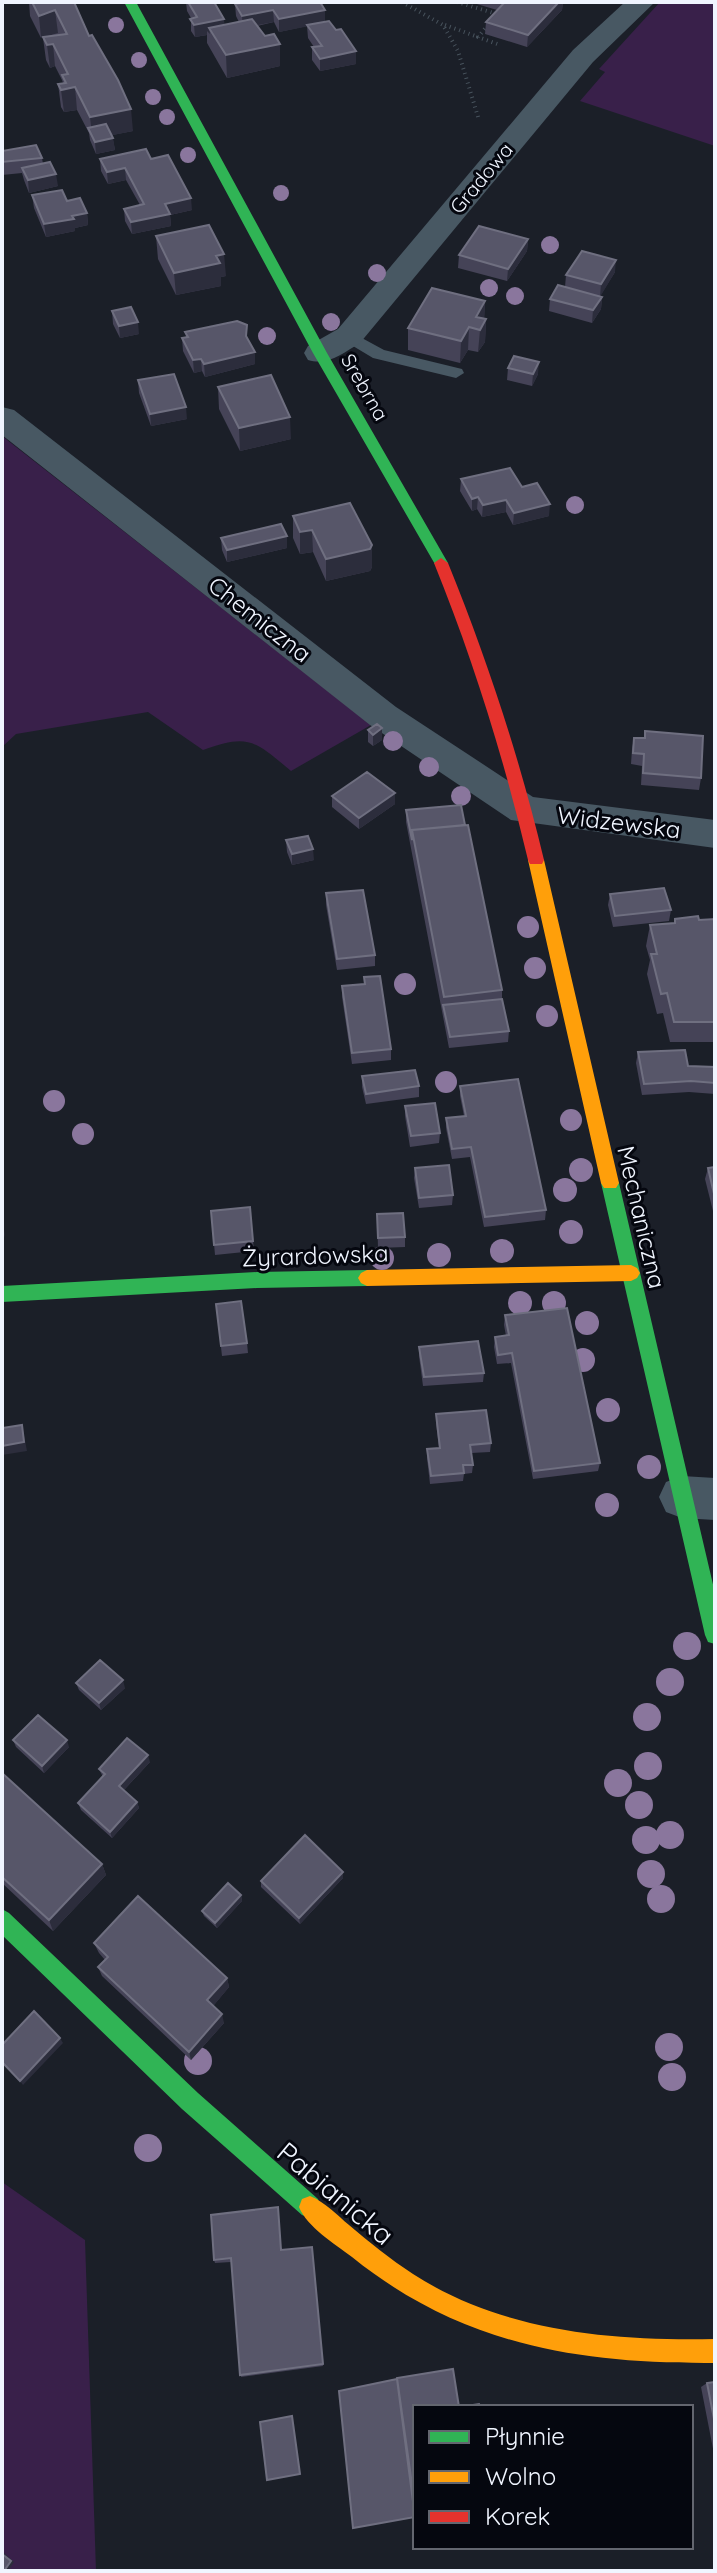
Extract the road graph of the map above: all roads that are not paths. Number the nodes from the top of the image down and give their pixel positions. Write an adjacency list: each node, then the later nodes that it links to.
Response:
1 (130, 2): 4 (street, Srebrna)
2 (641, 2): 3 (street, Gradowa)
3 (349, 336): 4 (street, Gradowa); 5 (lane)
4 (320, 353): 7 (street, Srebrna)
5 (456, 373)
6 (2, 418): 7 (street, Chemiczna)
7 (524, 810): 8 (street, Widzewska); 9 (street, Mechaniczna)
8 (715, 834)
9 (631, 1273): 10 (street, Żyrardowska); 11 (street, Mechaniczna)
10 (2, 1294)
11 (699, 1498): 12 (street, Mechaniczna)
12 (715, 1635)
13 (2, 1920): 14 (street, Pabianicka)
14 (715, 2351)

